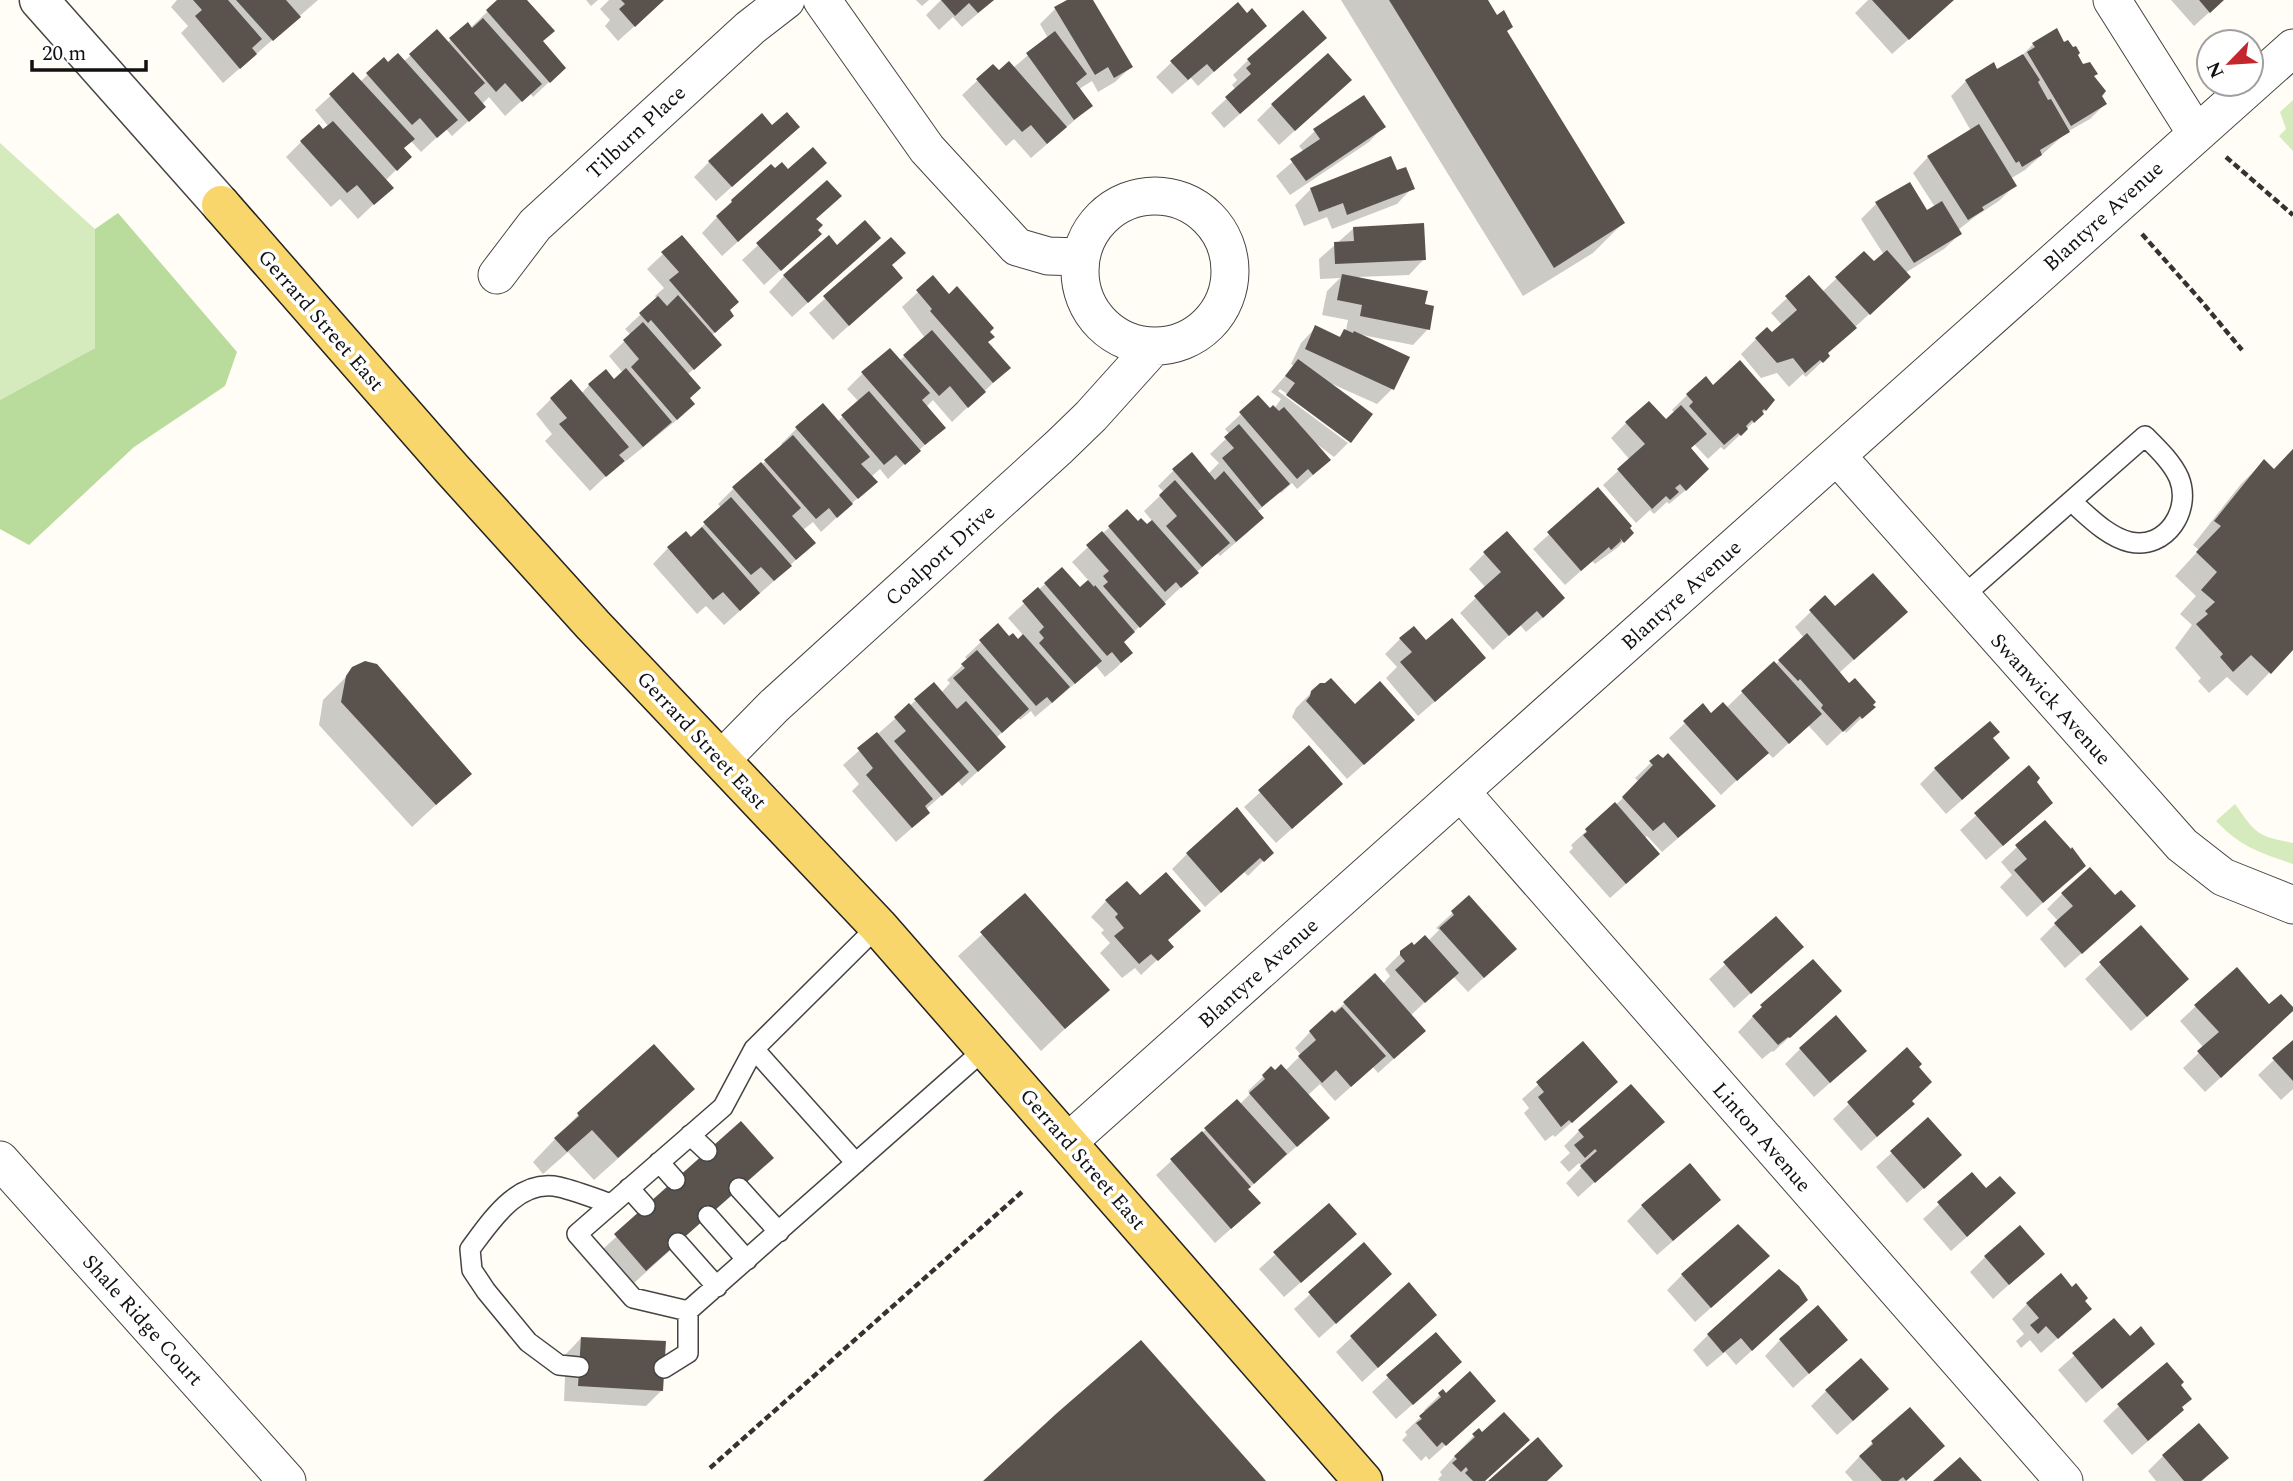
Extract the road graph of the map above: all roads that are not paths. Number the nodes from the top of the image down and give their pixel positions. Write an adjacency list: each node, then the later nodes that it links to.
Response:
1 (39, 0): 7 (street, Gerrard Street East)
2 (786, 0): 9 (street, Tilburn Place)
3 (822, 0): 8 (street)
4 (2112, 0): 6 (street)
5 (2293, 48): 6 (street, Blantyre Avenue)
6 (2208, 143): 11 (street, Blantyre Avenue)
7 (221, 205): 14 (main road, Gerrard Street East)
8 (1081, 257): 10 (street); 10 (street)
9 (497, 275)
10 (1154, 346): 14 (street, Coalport Drive)
11 (1837, 456): 13 (street, Swanwick Avenue); 15 (street, Blantyre Avenue)
12 (2072, 502): 12 (lane); 13 (lane)
13 (1962, 597): 16 (street, Swanwick Avenue)
14 (721, 760): 17 (main road, Gerrard Street East)
15 (1461, 792): 21 (street, Blantyre Avenue); 41 (street, Linton Avenue)
16 (2293, 905)
17 (878, 926): 18 (main road, Gerrard Street East); 19 (lane)
18 (986, 1048): 21 (main road, Gerrard Street East); 25 (lane)
19 (754, 1049): 20 (lane); 25 (lane)
20 (690, 1135): 22 (lane); 24 (lane)
21 (1068, 1142): 40 (main road, Gerrard Street East)
22 (706, 1151)
23 (0, 1160): 39 (street, Shale Ridge Court)
24 (659, 1162): 26 (lane); 27 (lane)
25 (856, 1163): 32 (lane)
26 (675, 1180)
27 (629, 1188): 29 (lane); 30 (lane)
28 (739, 1188): 32 (lane)
29 (611, 1203): 36 (lane); 37 (lane)
30 (645, 1206)
31 (708, 1216): 34 (lane)
32 (779, 1232): 34 (lane)
33 (678, 1243): 35 (lane)
34 (747, 1260): 35 (lane)
35 (717, 1287): 36 (lane)
36 (688, 1311): 38 (lane)
37 (579, 1367)
38 (664, 1368)
39 (287, 1481)
40 (1363, 1481)
41 (2064, 1481)

